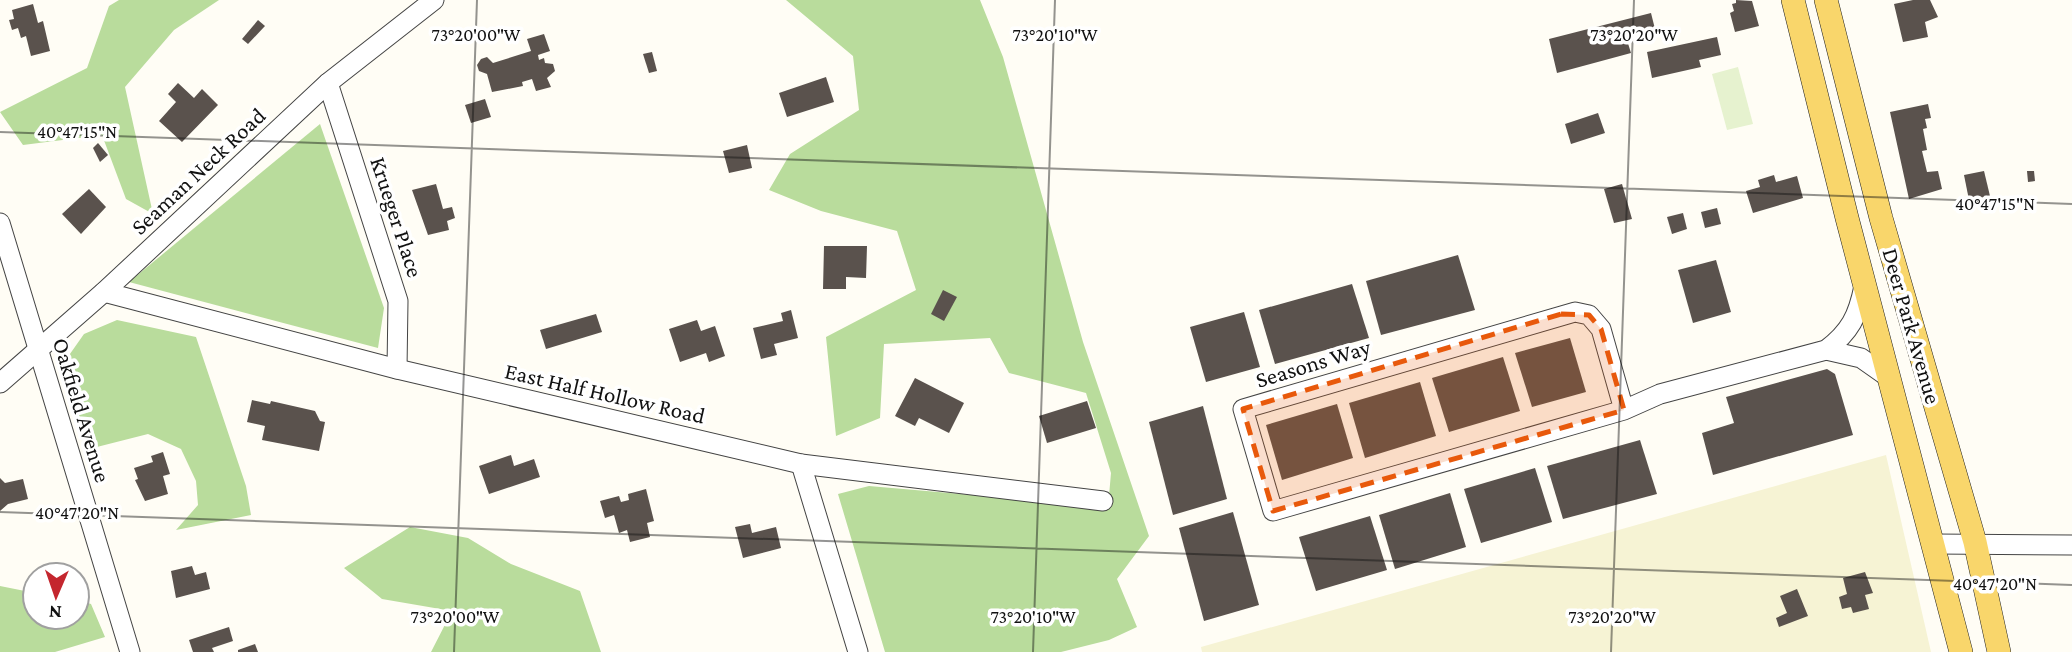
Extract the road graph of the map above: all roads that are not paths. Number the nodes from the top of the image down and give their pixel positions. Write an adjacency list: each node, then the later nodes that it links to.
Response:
1 (434, 0): 4 (street, Seaman Neck Road)
2 (1793, 0): 6 (main road, Deer Park Avenue)
3 (1826, 0): 16 (main road, Deer Park Avenue)
4 (328, 83): 7 (street, Seaman Neck Road); 10 (street, Krueger Place)
5 (0, 223): 8 (street, Oakfield Avenue)
6 (1864, 286): 9 (street); 11 (main road, Deer Park Avenue)
7 (104, 292): 8 (street, Seaman Neck Road); 10 (street, East Half Hollow Road)
8 (37, 349): 12 (street, Seaman Neck Road); 19 (street, Oakfield Avenue)
9 (1826, 350): 11 (street); 13 (street, Seasons Way)
10 (397, 369): 14 (street, East Half Hollow Road)
11 (1888, 377): 17 (main road, Deer Park Avenue)
12 (0, 383)
13 (1624, 410): 13 (street, Seasons Way)
14 (801, 464): 15 (street, East Half Hollow Road); 20 (street)
15 (1103, 501)
16 (1975, 542): 17 (street); 18 (street); 22 (main road, Deer Park Avenue)
17 (1934, 544): 21 (main road, Deer Park Avenue)
18 (2072, 545)
19 (130, 652)
20 (858, 652)
21 (1961, 652)
22 (1999, 652)

